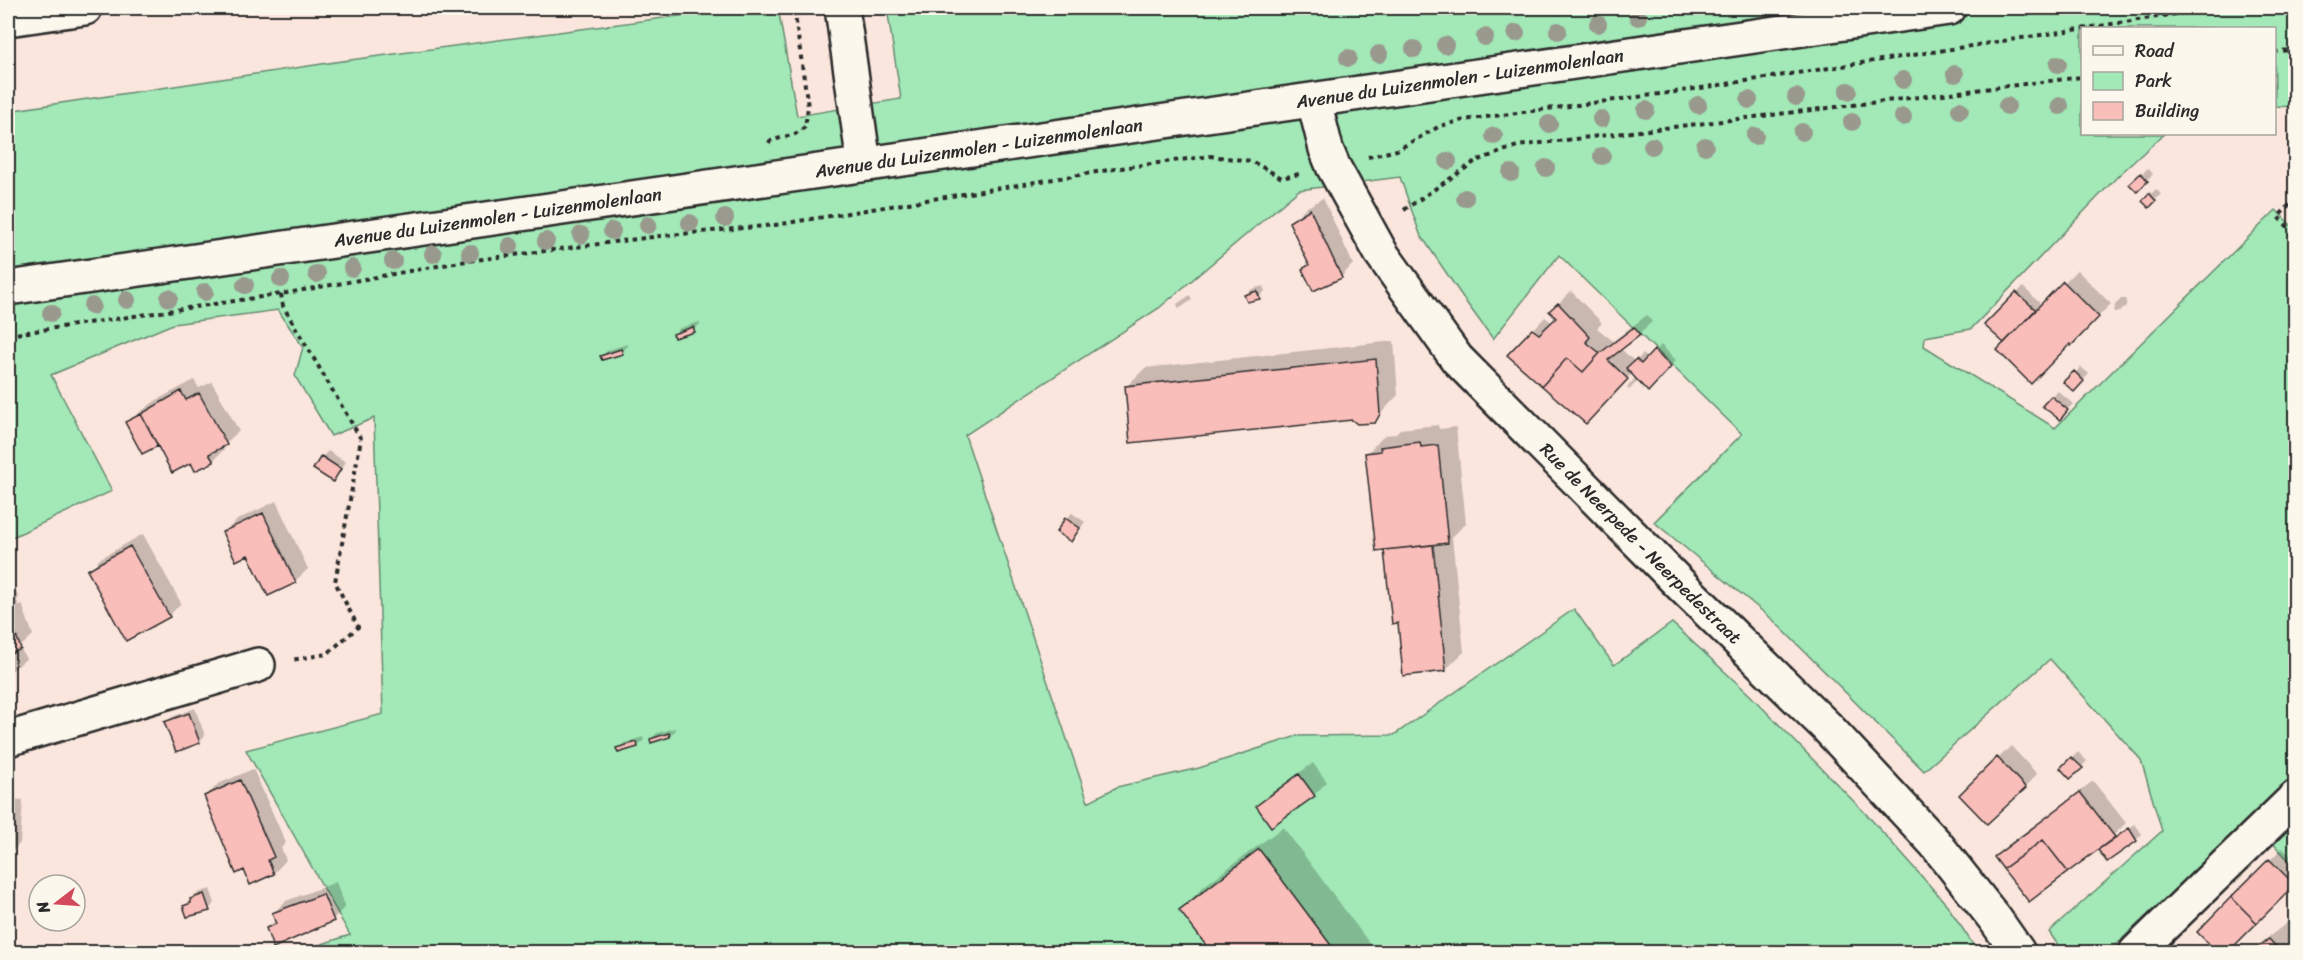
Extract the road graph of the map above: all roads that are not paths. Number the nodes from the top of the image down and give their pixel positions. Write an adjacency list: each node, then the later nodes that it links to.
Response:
1 (85, 8): 4 (main road)
2 (842, 8): 6 (main road)
3 (1949, 8): 5 (main road, Avenue du Luizenmolen - Luizenmolenlaan)
4 (8, 19)
5 (1314, 101): 6 (main road, Avenue du Luizenmolen - Luizenmolenlaan); 11 (main road, Rue de Neerpede - Neerpedestraat)
6 (864, 164): 7 (main road, Avenue du Luizenmolen - Luizenmolenlaan)
7 (8, 288)
8 (258, 665): 9 (main road)
9 (8, 739)
10 (2295, 797): 12 (main road)
11 (2018, 952)
12 (2136, 952)

